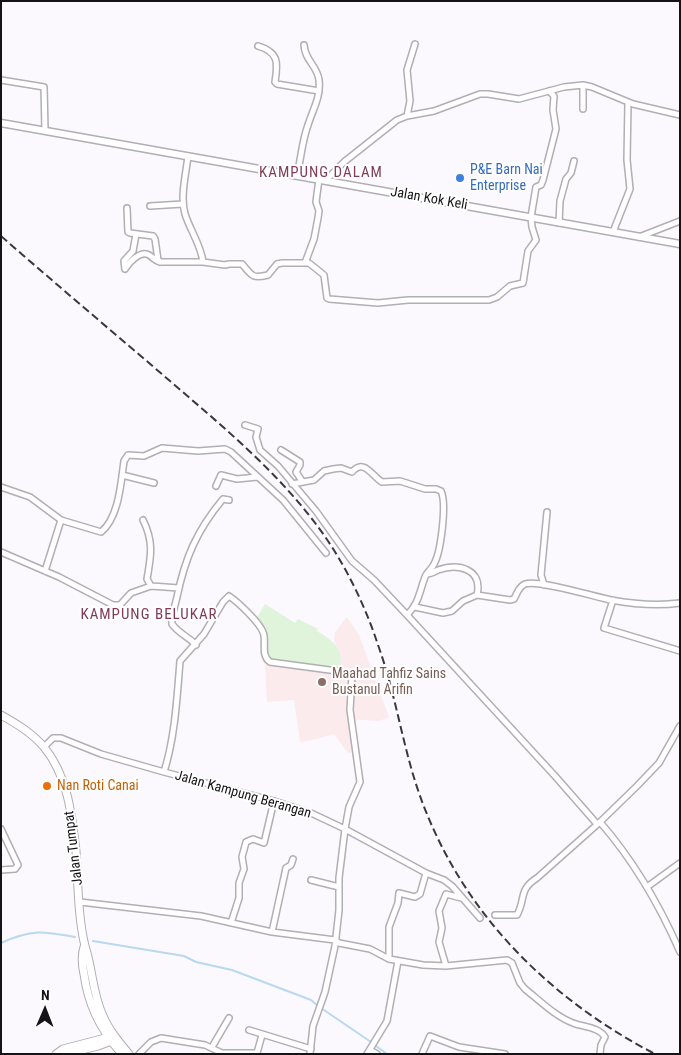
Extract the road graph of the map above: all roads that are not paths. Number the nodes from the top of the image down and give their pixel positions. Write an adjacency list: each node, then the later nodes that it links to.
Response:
1 (415, 44): 11 (street)
2 (304, 45): 6 (street)
3 (258, 46): 6 (street)
4 (1, 80): 13 (street)
5 (583, 85): 7 (street); 8 (street); 9 (street)
6 (319, 91): 16 (street)
7 (549, 91): 11 (street); 22 (street)
8 (628, 103): 10 (street); 25 (street)
9 (583, 109)
10 (680, 115)
11 (407, 116): 18 (street)
12 (1, 123): 13 (street, Jalan Kok Keli)
13 (45, 130): 14 (street, Jalan Kok Keli)
14 (188, 156): 16 (street, Jalan Kok Keli); 19 (street)
15 (574, 161): 24 (street)
16 (298, 175): 17 (street, Jalan Kok Keli)
17 (318, 179): 18 (street, Jalan Kok Keli); 31 (street)
18 (326, 180): 22 (street, Jalan Kok Keli)
19 (183, 204): 20 (street); 30 (street)
20 (150, 206)
21 (127, 208): 26 (street)
22 (531, 217): 24 (street, Jalan Kok Keli); 31 (street)
23 (680, 221): 27 (street)
24 (559, 223): 25 (street, Jalan Kok Keli)
25 (613, 232): 27 (street, Jalan Kok Keli)
26 (136, 234): 29 (street); 29 (street)
27 (639, 237): 28 (street, Jalan Kok Keli)
28 (680, 244)
29 (160, 262): 30 (street)
30 (203, 262): 31 (street)
31 (305, 263)
32 (245, 425): 38 (street)
33 (281, 450): 36 (street)
34 (122, 476): 35 (street); 37 (street); 43 (street)
35 (257, 477): 39 (street); 46 (street)
36 (302, 481): 38 (street); 48 (street)
37 (154, 483)
38 (292, 484): 56 (street)
39 (216, 486)
40 (1, 487): 43 (street)
41 (230, 500): 51 (street)
42 (547, 512): 49 (street)
43 (61, 520): 47 (street)
44 (143, 520): 50 (street)
45 (1, 552): 47 (street)
46 (326, 553)
47 (46, 571): 50 (street)
48 (426, 575): 52 (street); 55 (street)
49 (544, 585): 52 (street); 53 (street)
50 (151, 586): 51 (street)
51 (179, 588): 57 (street)
52 (477, 595): 55 (street)
53 (613, 600): 54 (street); 58 (street)
54 (680, 603)
55 (415, 607): 56 (street)
56 (407, 615): 66 (street)
57 (196, 645): 59 (street); 64 (street)
58 (680, 651)
59 (337, 671)
60 (352, 675): 67 (street)
61 (1, 715): 63 (main road, Jalan Tumpat)
62 (680, 726): 66 (street)
63 (44, 747): 64 (street, Jalan Kampung Berangan); 77 (main road, Jalan Tumpat)
64 (164, 772): 65 (street, Jalan Kampung Berangan)
65 (274, 801): 67 (street, Jalan Kampung Berangan); 80 (street)
66 (599, 823): 75 (street); 78 (street)
67 (345, 828): 72 (street, Jalan Kampung Berangan); 74 (street)
68 (1, 829): 71 (street)
69 (293, 859): 81 (street)
70 (680, 863): 75 (street)
71 (1, 870)
72 (426, 872): 76 (street, Jalan Kampung Berangan); 84 (street)
73 (311, 880): 74 (street)
74 (339, 887): 82 (street)
75 (647, 887): 83 (street)
76 (462, 898): 79 (street, Jalan Kampung Berangan); 86 (street)
77 (80, 902): 80 (street); 88 (main road, Jalan Tumpat)
78 (495, 916)
79 (480, 918)
80 (231, 923): 81 (street)
81 (272, 932): 82 (street)
82 (335, 940): 84 (street); 95 (street)
83 (680, 952)
84 (389, 959): 85 (street)
85 (398, 961): 86 (street); 96 (street)
86 (446, 966): 106 (street)
87 (229, 1018): 93 (street)
88 (102, 1021): 91 (main road, Jalan Tumpat); 92 (main road); 100 (main road)
89 (249, 1030): 90 (street)
90 (262, 1035): 95 (street); 97 (street)
91 (113, 1038): 92 (main road); 94 (main road, Jalan Tumpat)
92 (95, 1044): 94 (main road); 98 (main road); 99 (main road)
93 (212, 1048): 101 (street); 102 (street)
94 (122, 1051)
95 (311, 1051)
96 (368, 1052): 103 (street)
97 (256, 1053): 102 (street)
98 (57, 1054)
99 (66, 1054)
100 (134, 1054)
101 (139, 1054)
102 (222, 1054)
103 (377, 1054)
104 (422, 1054): 105 (street)
105 (505, 1054)
106 (600, 1054)

